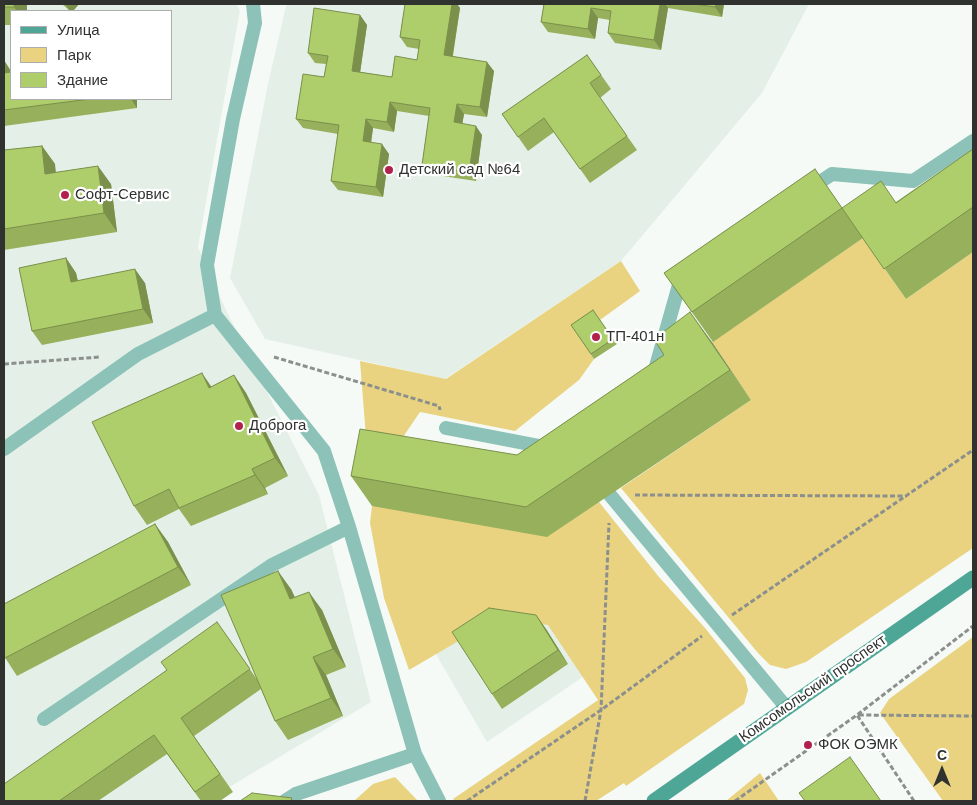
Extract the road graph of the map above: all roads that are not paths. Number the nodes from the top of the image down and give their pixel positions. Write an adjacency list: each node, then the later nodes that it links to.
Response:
1 (253, 4): 5 (lane)
2 (973, 142): 3 (lane)
3 (800, 196)
4 (697, 267): 6 (lane)
5 (215, 315): 9 (lane); 11 (lane)
6 (641, 381)
7 (446, 428): 8 (lane)
8 (562, 440)
9 (4, 449)
10 (610, 495): 13 (lane)
11 (349, 527): 14 (lane); 15 (lane)
12 (973, 578): 13 (main road, Комсомольский проспект)
13 (786, 707): 18 (main road, Комсомольский проспект)
14 (44, 719)
15 (415, 754): 16 (lane); 17 (lane)
16 (285, 801)
17 (439, 801)
18 (654, 801)

